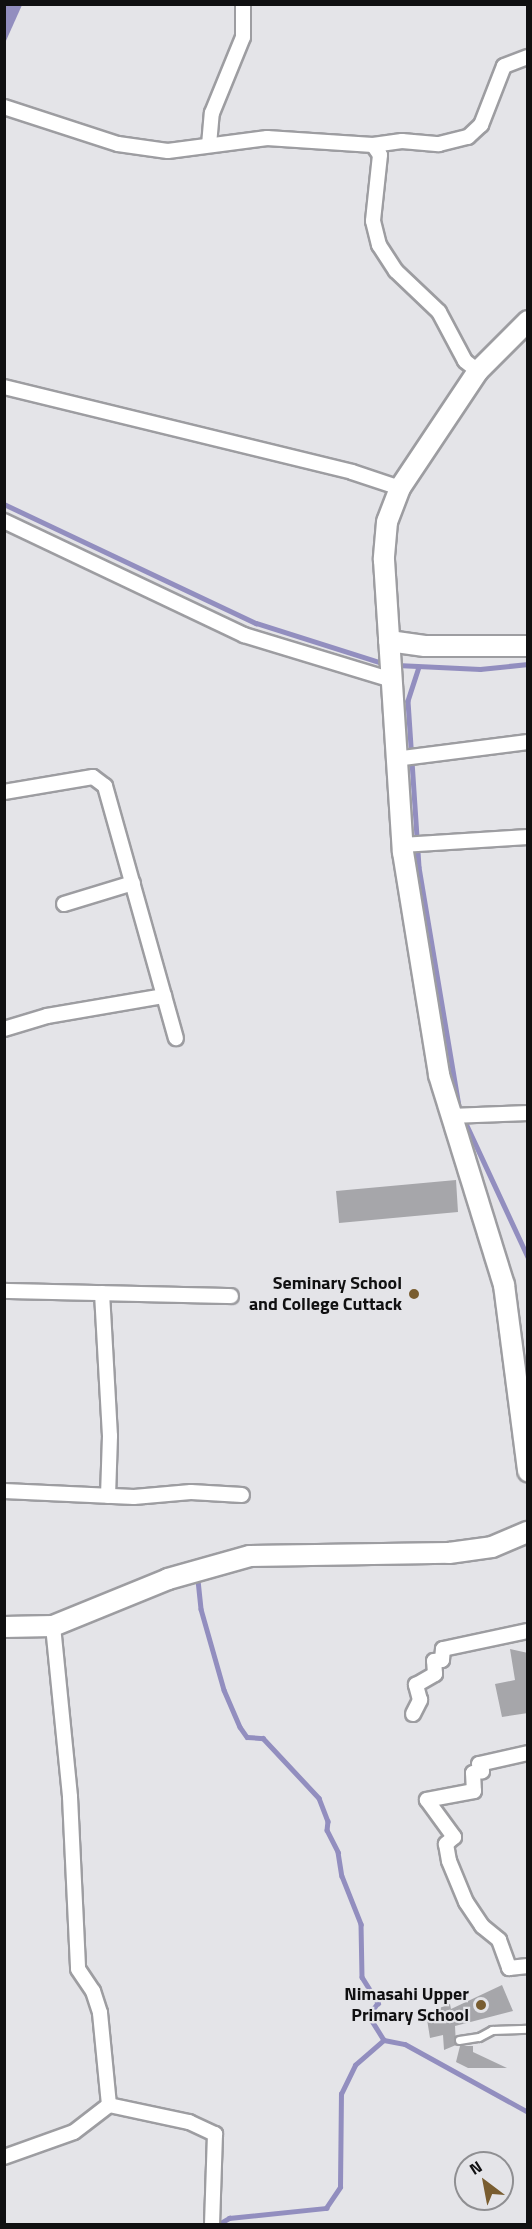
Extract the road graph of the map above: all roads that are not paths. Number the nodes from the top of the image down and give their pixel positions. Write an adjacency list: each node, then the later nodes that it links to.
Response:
1 (243, 4): 4 (street)
2 (528, 57): 5 (street)
3 (4, 107): 4 (street)
4 (209, 145): 5 (street)
5 (373, 145): 7 (street)
6 (528, 321): 7 (street)
7 (478, 371): 9 (street)
8 (4, 387): 9 (street)
9 (400, 488): 11 (street)
10 (4, 521): 13 (street)
11 (389, 643): 12 (street); 13 (street)
12 (528, 646)
13 (389, 676): 15 (street)
14 (528, 742): 15 (street)
15 (395, 759): 18 (street)
16 (4, 792): 19 (street)
17 (528, 837): 18 (street)
18 (402, 845): 25 (street)
19 (133, 883): 20 (street); 21 (street)
20 (64, 904)
21 (164, 996): 22 (street); 23 (street)
22 (4, 1029)
23 (176, 1038)
24 (528, 1113): 25 (street)
25 (451, 1116): 29 (street)
26 (4, 1290): 27 (street)
27 (102, 1293): 28 (street); 31 (street)
28 (231, 1296)
29 (528, 1471)
30 (4, 1491): 31 (street)
31 (108, 1496): 32 (street)
32 (242, 1496)
33 (528, 1532): 34 (street)
34 (53, 1626): 35 (street); 42 (street)
35 (4, 1627)
36 (528, 1631): 37 (street)
37 (413, 1714)
38 (528, 1753): 39 (street)
39 (528, 1966)
40 (528, 2029): 41 (lane)
41 (459, 2040)
42 (108, 2105): 43 (street); 44 (street)
43 (4, 2157)
44 (212, 2224)

